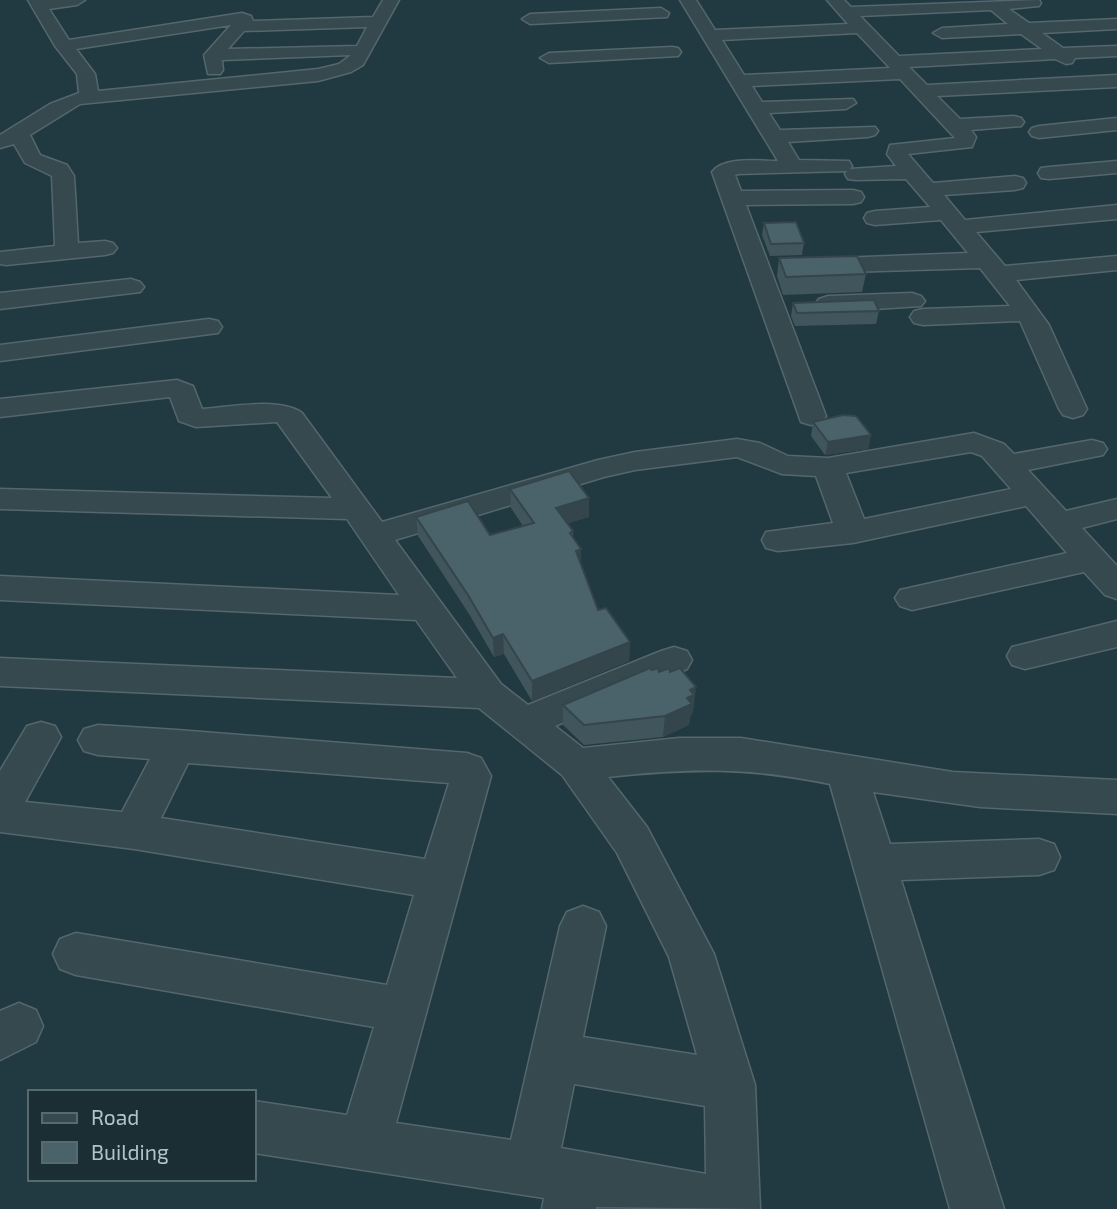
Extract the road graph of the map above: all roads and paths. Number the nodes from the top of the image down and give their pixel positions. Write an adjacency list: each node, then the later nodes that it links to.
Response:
1 (77, 0): 4 (street)
2 (391, 0): 10 (street)
3 (521, 0): 9 (street)
4 (38, 3): 17 (street)
5 (1024, 3): 6 (street); 14 (street)
6 (835, 7): 13 (street)
7 (698, 9): 16 (street)
8 (661, 13): 9 (street)
9 (530, 19): 20 (street)
10 (379, 22): 12 (street); 18 (street)
11 (1117, 24): 14 (street)
12 (242, 26): 17 (street); 18 (street)
13 (862, 28): 16 (street); 25 (street)
14 (1026, 30): 15 (street); 22 (street)
15 (942, 33)
16 (710, 35): 24 (street)
17 (64, 46): 27 (street)
18 (363, 50): 32 (street)
19 (1117, 51): 22 (street)
20 (672, 52)
21 (857, 52): 25 (street)
22 (1059, 54): 25 (street); 30 (street)
23 (751, 57): 24 (street)
24 (724, 58): 28 (street)
25 (894, 62): 28 (street); 31 (street)
26 (106, 63): 27 (street)
27 (82, 67): 32 (street)
28 (739, 81): 35 (street)
29 (1117, 81): 30 (street)
30 (1097, 82): 31 (street); 33 (street)
31 (923, 91): 38 (street)
32 (89, 97): 42 (street)
33 (1117, 97)
34 (846, 103): 35 (street)
35 (756, 108): 41 (street)
36 (1014, 122): 38 (street)
37 (1117, 124): 40 (street)
38 (955, 125): 45 (street)
39 (868, 131): 41 (street)
40 (1039, 132)
41 (774, 136): 43 (street)
42 (9, 138): 55 (street)
43 (793, 167): 47 (street); 50 (street)
44 (1117, 167): 46 (street)
45 (913, 172): 47 (street); 49 (street)
46 (1049, 173)
47 (850, 179): 50 (street)
48 (1015, 183): 49 (street)
49 (928, 190): 53 (street)
50 (732, 198): 59 (street)
51 (1117, 212): 53 (street)
52 (875, 218): 53 (street)
53 (954, 220): 60 (street)
54 (105, 248): 55 (street)
55 (67, 252): 56 (street)
56 (33, 256): 57 (street); 62 (street)
57 (6, 258)
58 (1117, 263): 60 (street)
59 (757, 267): 60 (street); 64 (street)
60 (994, 267): 65 (street)
61 (131, 287): 62 (street)
62 (30, 298): 63 (street)
63 (0, 301)
64 (771, 306): 65 (street); 70 (street)
65 (1028, 313): 69 (street)
66 (209, 327): 67 (street)
67 (0, 353)
68 (0, 408): 77 (street)
69 (1073, 409)
70 (811, 416)
71 (1092, 449): 72 (street)
72 (1006, 465): 73 (street); 74 (street)
73 (828, 467): 77 (street); 79 (street)
74 (1033, 495): 78 (street); 79 (street)
75 (0, 499): 77 (street)
76 (1117, 509): 78 (street)
77 (365, 522): 85 (street)
78 (1059, 523): 81 (street)
79 (853, 532): 80 (street)
80 (778, 540)
81 (1092, 559): 82 (street); 84 (street)
82 (1117, 587)
83 (0, 588): 85 (street)
84 (912, 598)
85 (425, 608): 90 (street)
86 (1117, 634): 87 (street)
87 (1025, 656)
88 (674, 660): 91 (street)
89 (0, 671): 90 (street)
90 (488, 694): 91 (street)
91 (526, 722): 95 (street)
92 (41, 737): 98 (street)
93 (98, 740): 94 (street)
94 (177, 746): 98 (street); 101 (street)
95 (576, 764): 96 (street); 106 (street)
96 (847, 772): 97 (street); 100 (street)
97 (1117, 797)
98 (134, 831): 101 (street)
99 (1039, 857): 100 (street)
100 (875, 863): 111 (street)
101 (442, 881): 104 (street)
102 (583, 926): 105 (street)
103 (76, 954): 104 (street)
104 (405, 1010): 108 (street)
105 (555, 1057): 106 (street); 109 (street)
106 (730, 1085): 110 (street)
107 (256, 1127): 108 (street)
108 (364, 1144): 109 (street)
109 (557, 1185): 110 (street)
110 (733, 1208)
111 (977, 1209)

